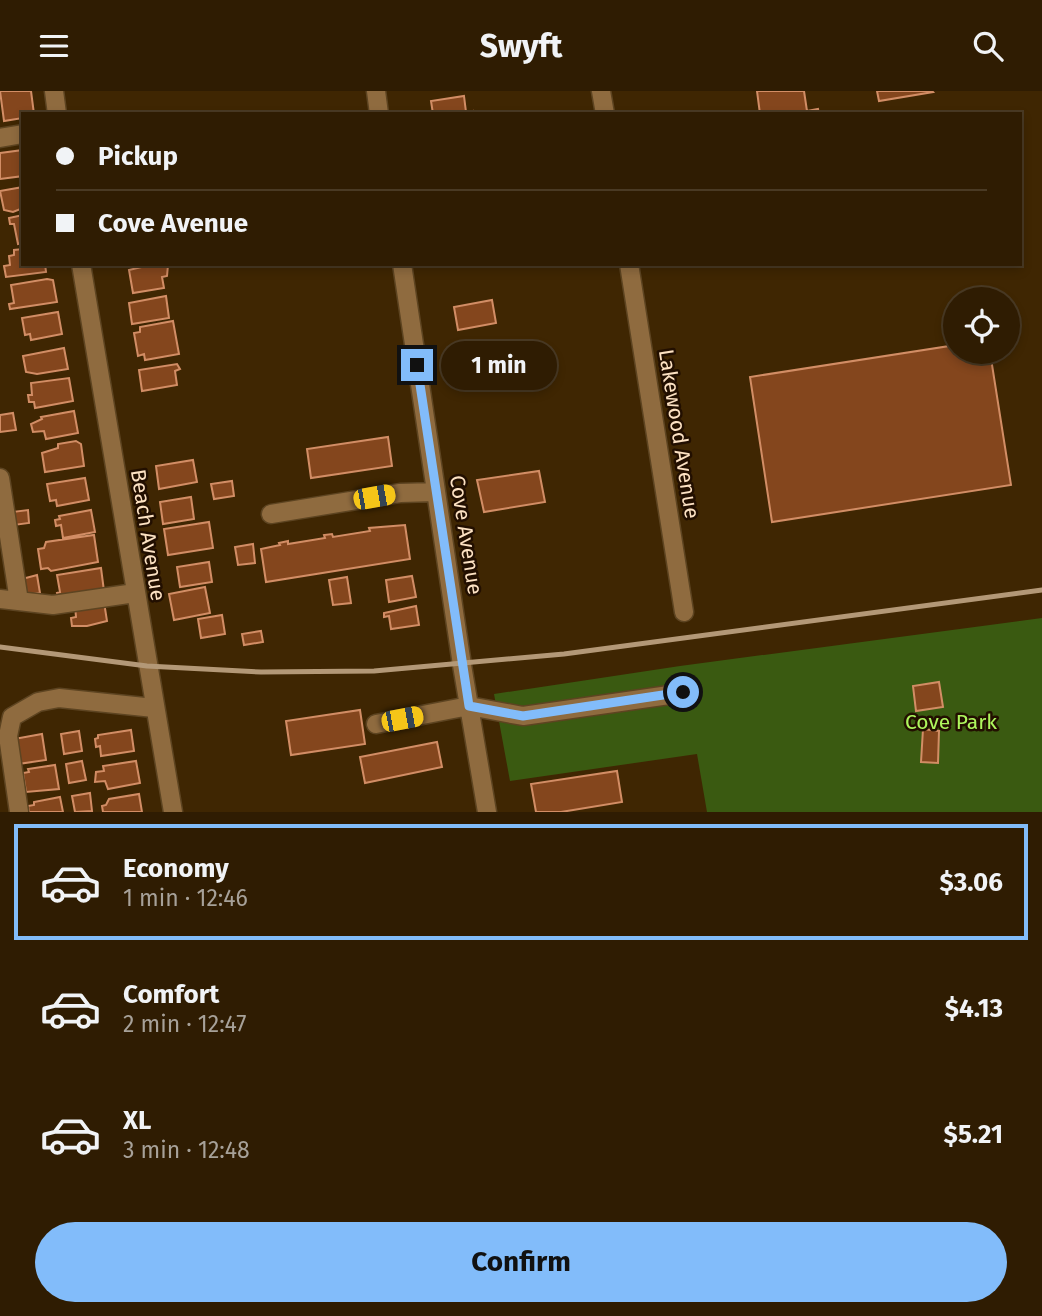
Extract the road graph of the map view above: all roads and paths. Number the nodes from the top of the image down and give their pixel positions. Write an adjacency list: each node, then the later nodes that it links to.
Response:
1 (54, 91): 4 (street)
2 (376, 91): 5 (street)
3 (601, 91): 6 (street)
4 (57, 112)
5 (379, 112)
6 (605, 112)
7 (21, 134): 8 (street)
8 (0, 138)
9 (81, 266): 15 (street, Beach Avenue)
10 (402, 266): 13 (street, Cove Avenue)
11 (629, 266): 18 (street, Lakewood Avenue)
12 (0, 478): 17 (street)
13 (436, 492): 14 (street); 20 (street, Cove Avenue)
14 (271, 514)
15 (135, 593): 17 (street); 21 (street, Beach Avenue)
16 (0, 599): 17 (street)
17 (19, 601)
18 (684, 612)
19 (683, 692): 20 (street)
20 (469, 706): 22 (street); 25 (street, Cove Avenue)
21 (154, 708): 23 (street); 24 (street, Beach Avenue)
22 (376, 725)
23 (19, 812)
24 (173, 812)
25 (487, 812)

